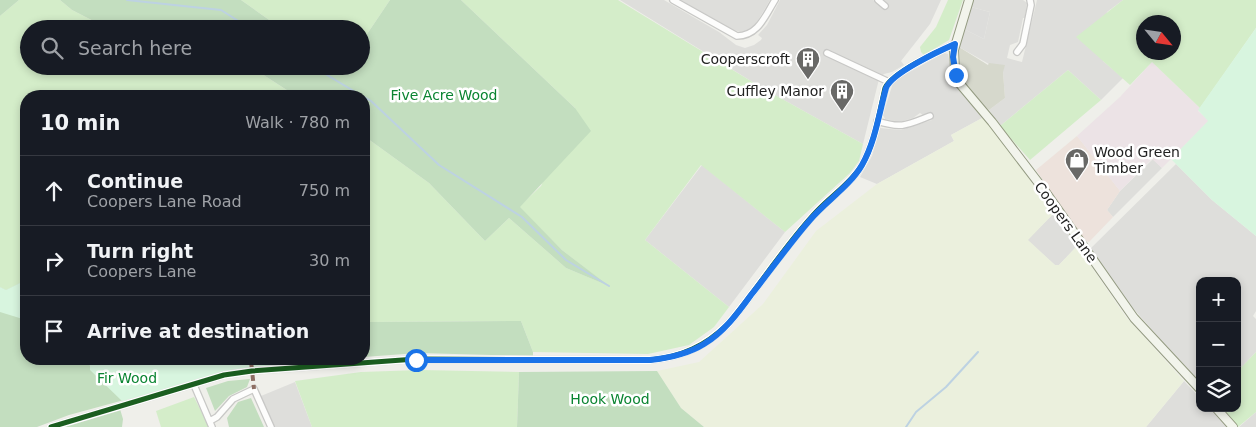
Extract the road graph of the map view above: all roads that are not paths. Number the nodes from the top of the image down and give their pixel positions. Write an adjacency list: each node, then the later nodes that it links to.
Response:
1 (674, 0): 2 (street)
2 (775, 0)
3 (878, 0): 6 (street)
4 (969, 0): 7 (main road, Coopers Lane)
5 (1030, 0): 8 (street)
6 (885, 6)
7 (955, 44): 10 (street); 16 (main road, Coopers Lane)
8 (1017, 52)
9 (827, 53): 10 (street)
10 (889, 82): 12 (street)
11 (930, 116): 12 (street)
12 (877, 122): 13 (street)
13 (370, 363)
14 (341, 365): 15 (street)
15 (194, 384): 18 (street); 19 (street)
16 (1196, 385)
17 (1220, 412): 21 (main road)
18 (211, 424): 20 (street)
19 (51, 427)
20 (271, 427)
21 (1233, 427)

